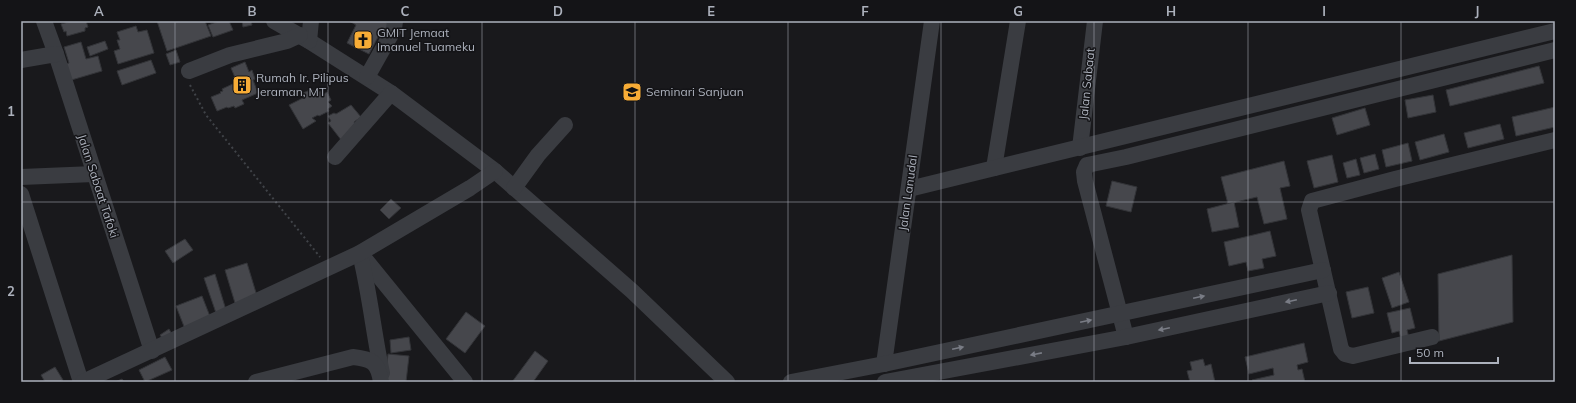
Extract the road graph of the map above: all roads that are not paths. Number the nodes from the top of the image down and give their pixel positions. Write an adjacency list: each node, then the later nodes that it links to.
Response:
1 (44, 21): 11 (street, Jalan Sabaat Tafoki)
2 (274, 21): 9 (street)
3 (311, 21): 9 (street)
4 (395, 21): 14 (street)
5 (932, 21): 25 (street, Jalan Lanudal)
6 (1018, 21): 20 (street)
7 (1095, 21): 18 (street, Jalan Sabaat)
8 (1555, 31): 18 (street)
9 (304, 38): 13 (street); 14 (street)
10 (1555, 50): 30 (street)
11 (56, 54): 12 (street); 22 (street, Jalan Sabaat Tafoki)
12 (21, 60)
13 (189, 71)
14 (367, 77): 15 (street)
15 (391, 93): 19 (street); 21 (street)
16 (564, 125): 24 (street)
17 (1555, 140): 28 (street)
18 (1080, 148): 20 (street)
19 (335, 157)
20 (994, 168): 25 (street)
21 (495, 171): 24 (street); 27 (street)
22 (94, 174): 23 (street); 33 (street, Jalan Sabaat Tafoki)
23 (21, 177)
24 (514, 188): 41 (street)
25 (909, 189): 35 (street, Jalan Lanudal)
26 (21, 194): 37 (street)
27 (360, 253): 33 (street); 39 (street); 40 (street)
28 (1323, 270): 29 (street); 30 (street, one-way to 28)
29 (1329, 293): 31 (street, one-way to 31); 32 (street)
30 (1120, 314): 31 (street); 34 (street, one-way to 30)
31 (1126, 337): 36 (street, one-way to 36)
32 (1432, 337)
33 (152, 351): 37 (street)
34 (916, 357): 35 (street); 36 (street)
35 (884, 364): 42 (street)
36 (920, 376): 43 (street)
37 (82, 382)
38 (256, 382): 39 (street)
39 (383, 382)
40 (464, 382)
41 (727, 382)
42 (791, 382)
43 (885, 382)

